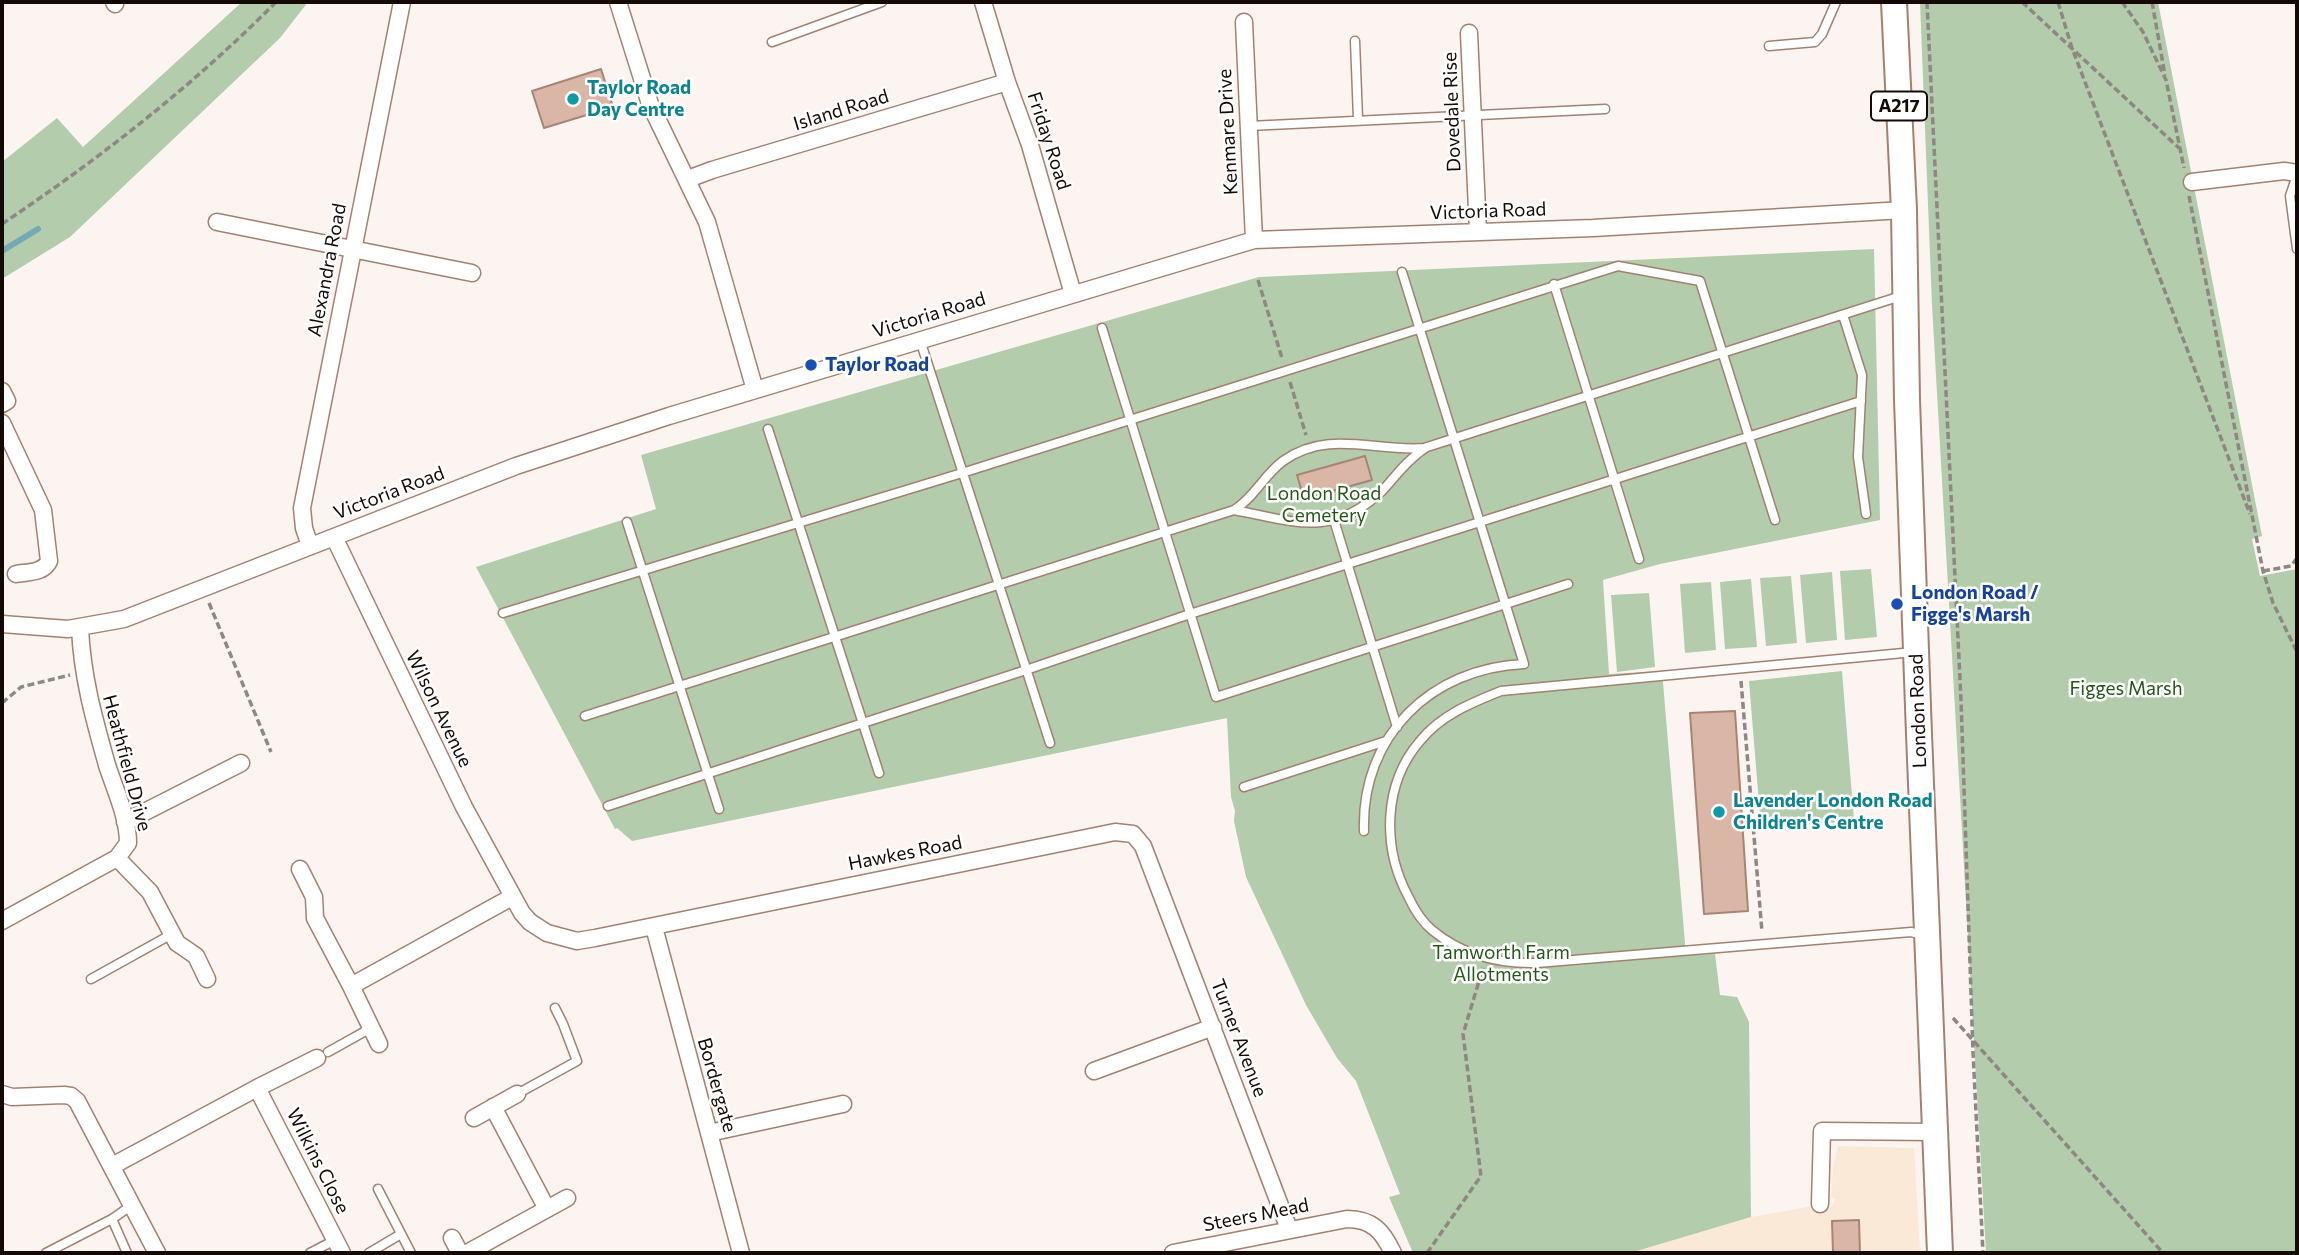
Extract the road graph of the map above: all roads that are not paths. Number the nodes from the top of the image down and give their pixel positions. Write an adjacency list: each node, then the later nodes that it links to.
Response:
1 (402, 2): 24 (street, Alexandra Road)
2 (618, 2): 18 (street)
3 (882, 2): 10 (lane)
4 (984, 2): 12 (street, Friday Road)
5 (1836, 2): 11 (lane)
6 (1894, 2): 20 (main road, London Road / A217)
7 (1244, 22): 16 (street, Kenmare Drive)
8 (1469, 33): 14 (street, Dovedale Rise)
9 (1355, 41): 15 (lane)
10 (772, 42)
11 (1769, 46)
12 (1007, 82): 18 (street, Island Road); 29 (street, Friday Road)
13 (1605, 108): 14 (lane)
14 (1472, 115): 15 (lane); 22 (street, Dovedale Rise)
15 (1358, 119): 16 (lane)
16 (1249, 126): 23 (street, Kenmare Drive)
17 (2297, 174): 19 (street); 25 (lane)
18 (688, 179): 36 (street)
19 (2189, 184)
20 (1904, 210): 22 (street, Victoria Road); 30 (main road, London Road / A217)
21 (217, 222): 24 (street)
22 (1478, 232): 23 (street, Victoria Road)
23 (1254, 240): 29 (street, Victoria Road)
24 (352, 249): 27 (street); 58 (street, Alexandra Road)
25 (2297, 249)
26 (1402, 272): 32 (lane)
27 (472, 273)
28 (1554, 285): 32 (lane); 35 (lane); 38 (lane)
29 (1073, 294): 34 (street, Victoria Road)
30 (1906, 295): 31 (lane); 72 (main road, London Road / A217)
31 (1843, 315): 35 (lane); 39 (lane)
32 (1419, 327): 41 (lane); 45 (lane)
33 (1102, 328): 41 (lane)
34 (920, 340): 36 (street, Victoria Road); 47 (lane)
35 (1722, 355): 38 (lane); 44 (lane)
36 (755, 390): 57 (street, Victoria Road)
37 (2, 391): 40 (street)
38 (1589, 397): 45 (lane); 48 (lane)
39 (1861, 401): 44 (lane); 50 (lane)
40 (2, 404)
41 (1130, 419): 47 (lane); 56 (lane)
42 (2, 423): 62 (street)
43 (768, 429): 54 (lane)
44 (1748, 437): 48 (lane); 52 (lane)
45 (1454, 439): 46 (lane); 55 (lane)
46 (1424, 448): 49 (lane); 51 (lane)
47 (962, 472): 54 (lane); 63 (lane)
48 (1615, 479): 55 (lane); 59 (lane)
49 (1234, 510): 51 (lane); 56 (lane)
50 (1866, 514)
51 (1334, 520): 60 (lane)
52 (1775, 520)
53 (627, 522): 61 (lane)
54 (798, 522): 61 (lane); 70 (lane)
55 (1480, 522): 60 (lane); 65 (lane)
56 (1166, 532): 63 (lane); 67 (lane)
57 (334, 537): 58 (street, Victoria Road); 91 (street, Wilson Avenue)
58 (310, 546): 69 (street, Victoria Road)
59 (1639, 559)
60 (1347, 565): 67 (lane); 71 (lane)
61 (642, 571): 66 (lane); 74 (lane)
62 (16, 574)
63 (997, 584): 70 (lane); 73 (lane)
64 (1568, 584): 65 (lane)
65 (1506, 605): 71 (lane); 77 (lane)
66 (503, 613)
67 (1190, 614): 71 (lane); 73 (lane)
68 (2, 624): 69 (street, Victoria Road)
69 (80, 628): 86 (street, Heathfield Drive)
70 (835, 636): 74 (lane); 76 (lane)
71 (1372, 648): 77 (lane)
72 (1916, 652): 95 (main road, London Road / A217); 95 (lane)
73 (1026, 670): 76 (lane); 79 (lane)
74 (680, 686): 75 (lane); 81 (lane)
75 (585, 716)
76 (863, 723): 81 (lane); 82 (lane)
77 (1397, 727): 78 (lane)
78 (1386, 741): 83 (lane); 87 (lane)
79 (1049, 743)
80 (241, 763): 86 (street)
81 (707, 772): 84 (lane); 85 (lane)
82 (879, 774)
83 (1244, 787)
84 (608, 806)
85 (719, 809)
86 (125, 822): 88 (street, Heathfield Drive)
87 (1364, 831)
88 (117, 858): 92 (street); 94 (street)
89 (1149, 861): 93 (street, Hawkes Road); 100 (street, Turner Avenue)
90 (300, 869): 98 (street)
91 (512, 897): 93 (street, Wilson Avenue); 98 (street)
92 (2, 920)
93 (654, 927): 112 (street, Bordergate)
94 (172, 934): 96 (lane); 97 (street)
95 (1927, 935): 111 (main road, London Road / A217)
96 (91, 979)
97 (207, 979)
98 (351, 986): 101 (street)
99 (555, 1008): 107 (lane)
100 (1213, 1027): 104 (street); 120 (street, Turner Avenue)
101 (370, 1028): 102 (street); 103 (lane)
102 (379, 1044)
103 (322, 1055): 105 (street)
104 (1094, 1071)
105 (257, 1088): 113 (street); 123 (street, Wilkins Close)
106 (2, 1094): 113 (street)
107 (517, 1094): 109 (street)
108 (843, 1104): 112 (street)
109 (494, 1107): 110 (street); 118 (street)
110 (474, 1118)
111 (1936, 1132): 116 (street); 135 (main road, London Road / A217)
112 (709, 1133): 132 (street, Bordergate)
113 (112, 1166): 117 (street)
114 (378, 1189): 121 (lane)
115 (568, 1198): 118 (street)
116 (1820, 1204)
117 (132, 1205): 119 (lane); 126 (street)
118 (547, 1209): 131 (street)
119 (112, 1219): 124 (lane); 125 (lane)
120 (1289, 1229): 133 (street, Steers Mead); 134 (street, Steers Mead)
121 (401, 1234): 128 (lane); 129 (lane)
122 (453, 1238): 130 (street)
123 (339, 1246): 127 (lane)
124 (46, 1253)
125 (127, 1253)
126 (158, 1253)
127 (310, 1253)
128 (369, 1253)
129 (411, 1253)
130 (460, 1253)
131 (467, 1253)
132 (741, 1253)
133 (1173, 1253)
134 (1393, 1253)
135 (1940, 1253)

